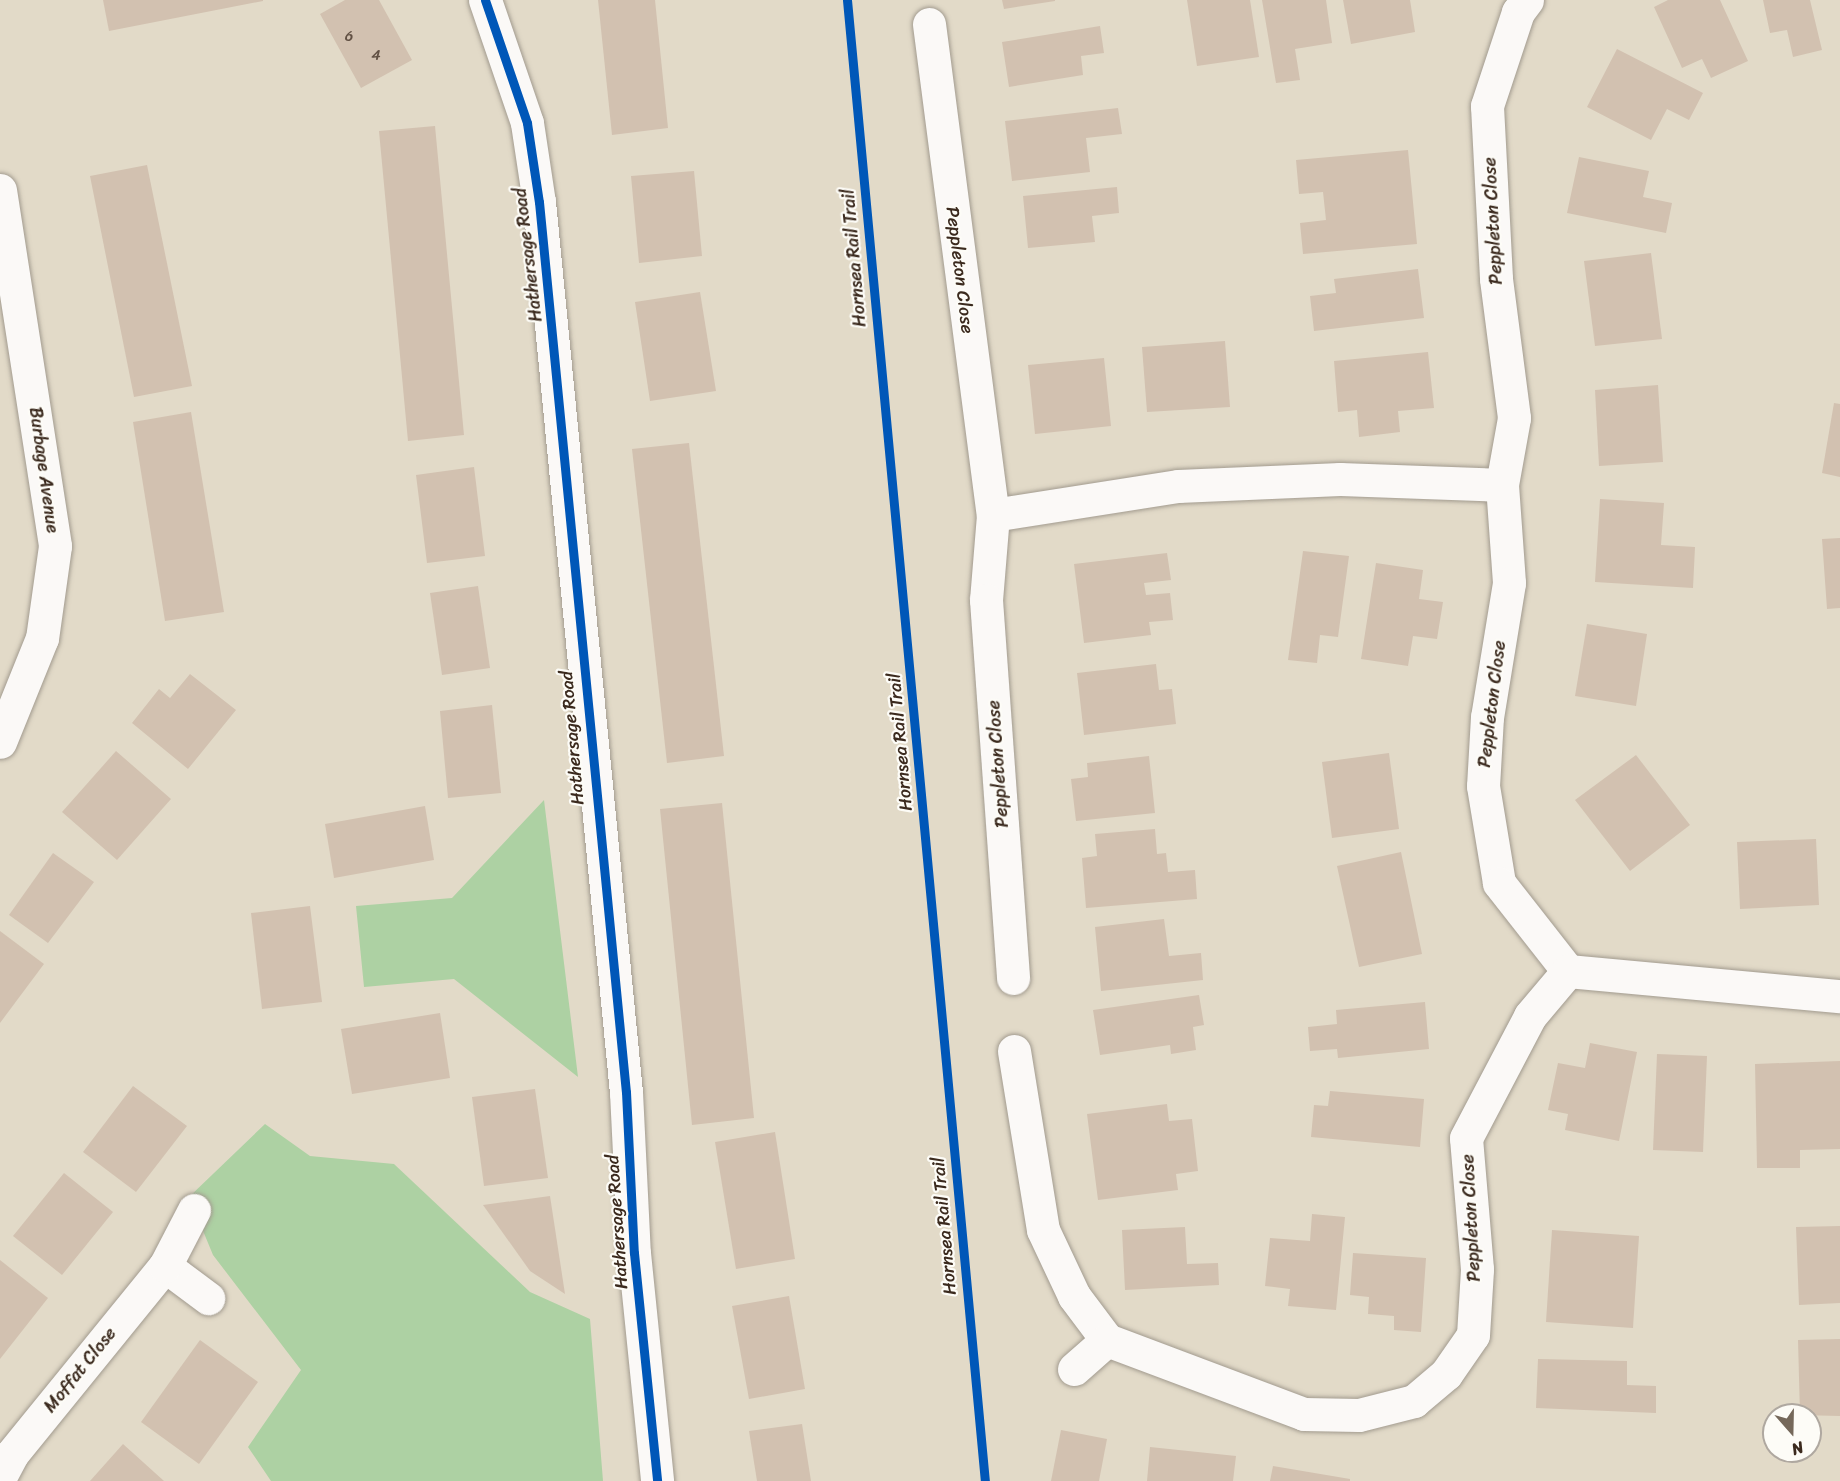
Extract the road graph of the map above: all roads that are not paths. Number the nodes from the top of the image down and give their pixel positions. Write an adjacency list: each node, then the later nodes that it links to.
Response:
1 (485, 0): 18 (street, Hathersage Road)
2 (1527, 0): 5 (street, Peppleton Close)
3 (929, 24): 6 (street, Peppleton Close)
4 (0, 190): 7 (street, Burbage Avenue)
5 (1502, 485): 6 (street); 8 (street, Peppleton Close)
6 (993, 515): 9 (street, Peppleton Close)
7 (0, 742)
8 (1568, 971): 10 (street); 15 (street, Peppleton Close)
9 (1013, 978)
10 (1840, 996)
11 (1014, 1052): 15 (street)
12 (194, 1210): 13 (street, Moffat Close)
13 (165, 1266): 14 (street); 17 (street, Moffat Close)
14 (208, 1298)
15 (1107, 1340): 16 (street)
16 (1074, 1369)
17 (0, 1477)
18 (657, 1481)

